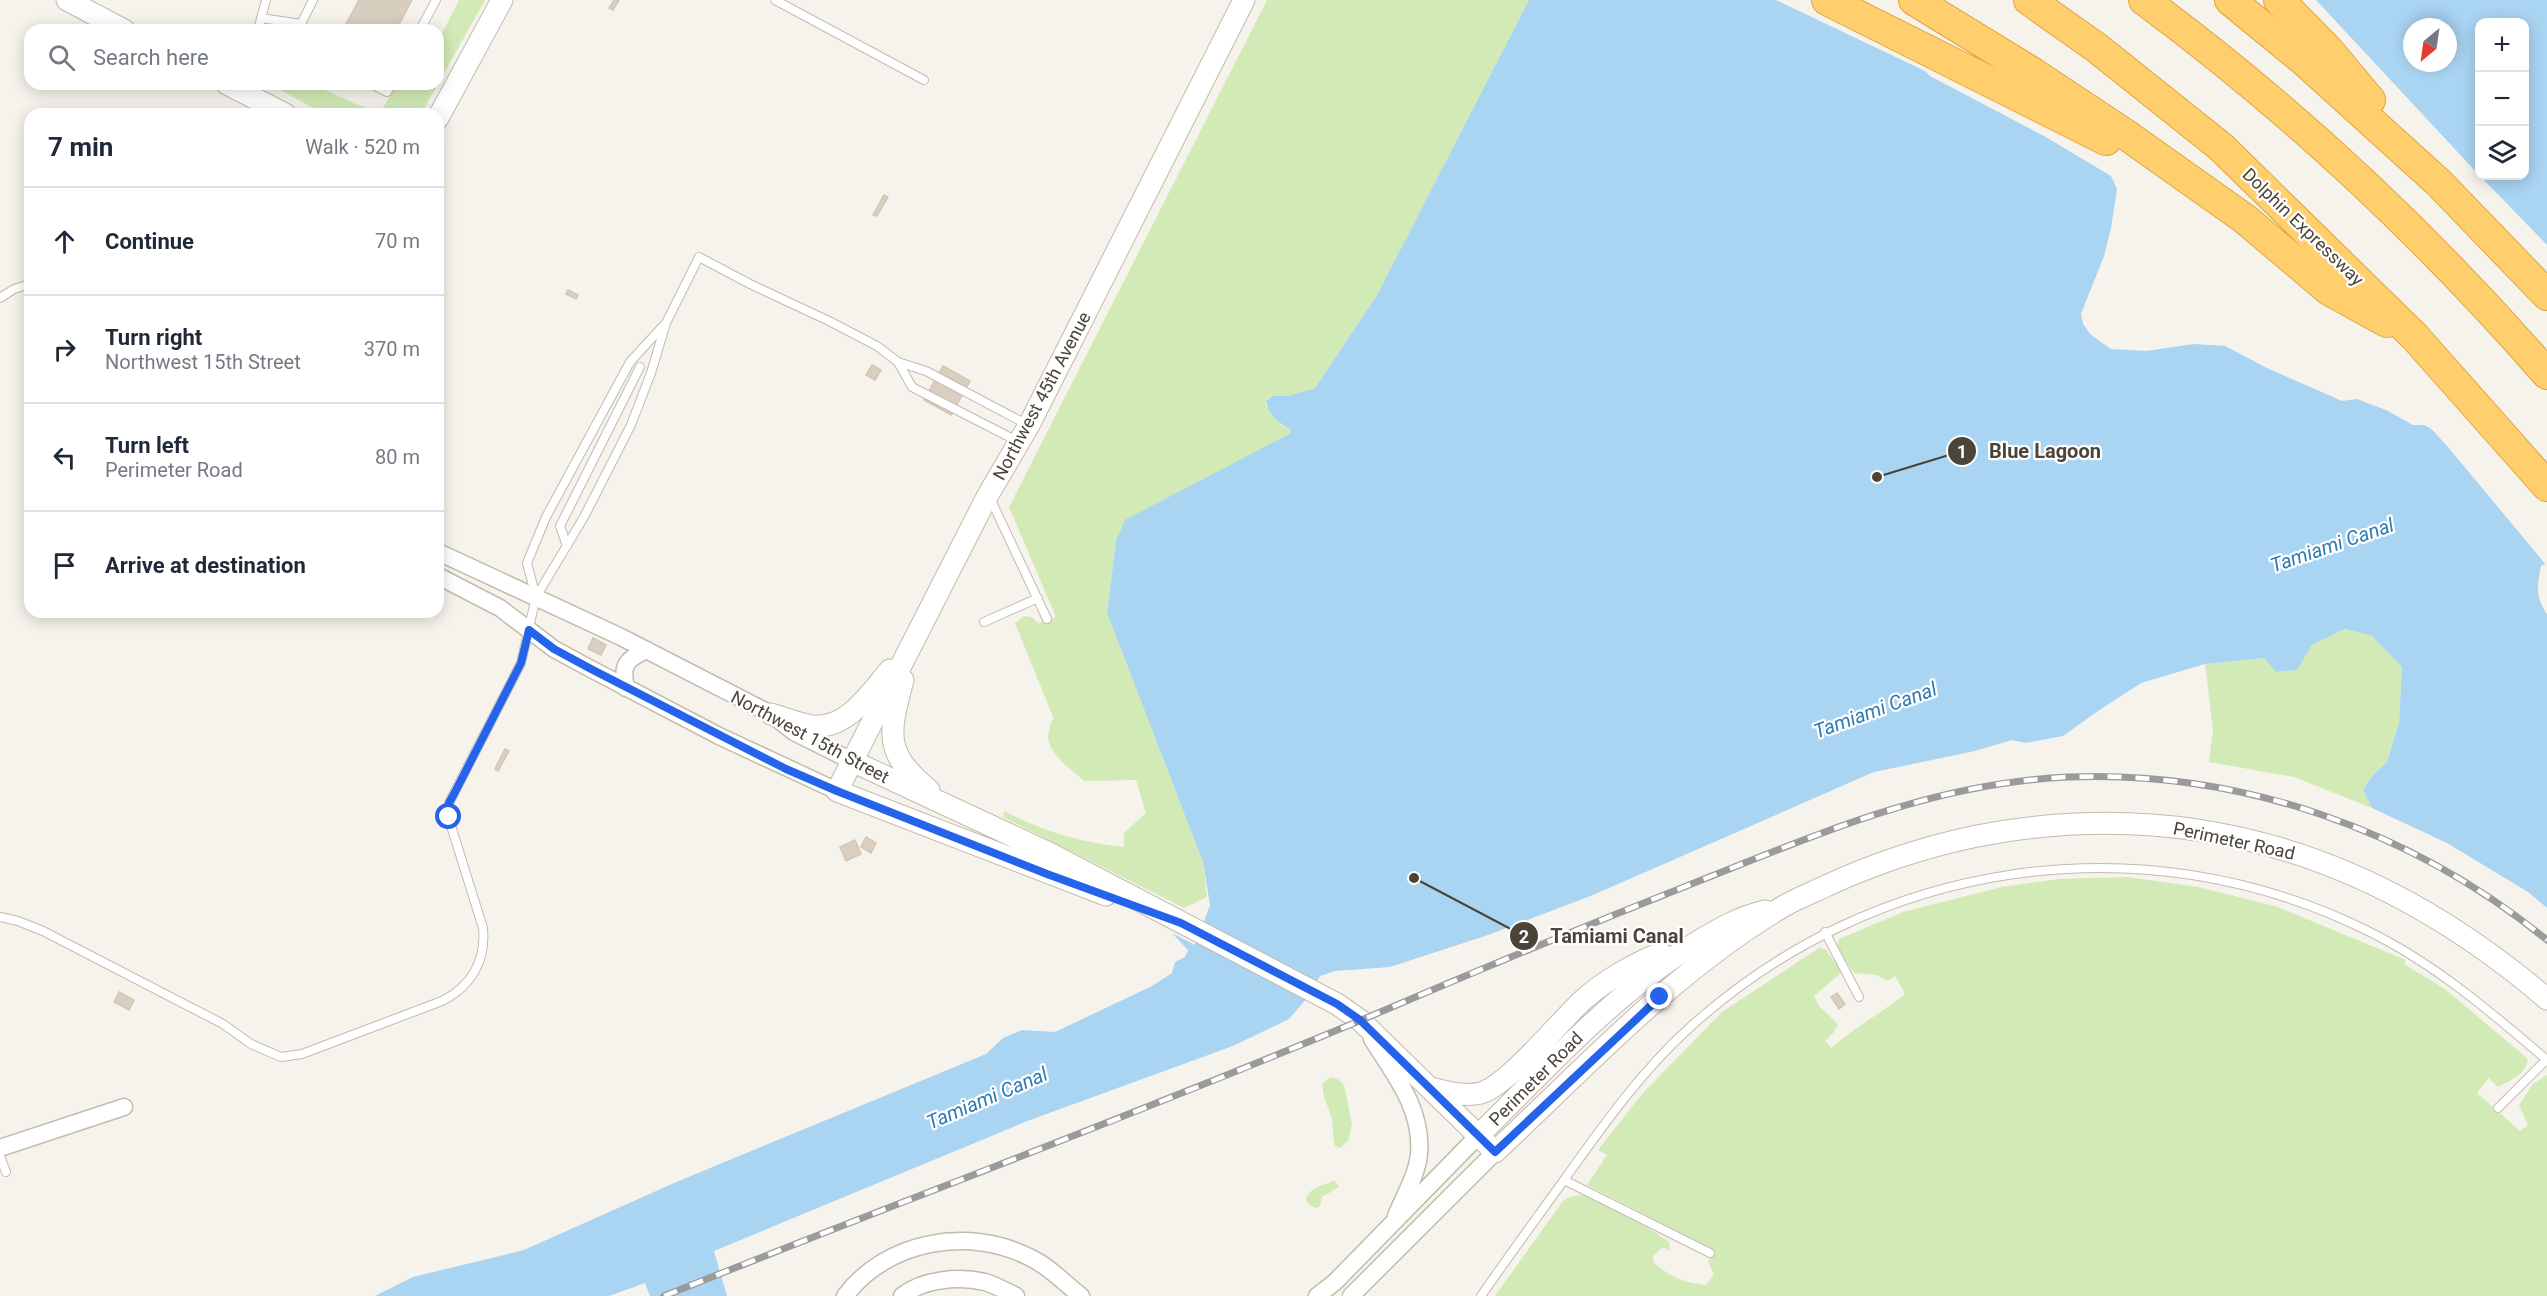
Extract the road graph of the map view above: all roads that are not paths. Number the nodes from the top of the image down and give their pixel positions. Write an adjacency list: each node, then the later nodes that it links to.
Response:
1 (67, 0): 15 (street)
2 (266, 0): 14 (lane)
3 (313, 0): 18 (lane)
4 (435, 0): 19 (lane)
5 (502, 0): 23 (street)
6 (775, 0): 20 (lane)
7 (1244, 0): 34 (street, Northwest 45th Avenue)
8 (1827, 0): 24 (highway)
9 (1914, 0): 24 (highway)
10 (2029, 0): 30 (highway, Dolphin Expressway)
11 (2144, 0): 33 (highway)
12 (2230, 0): 25 (highway)
13 (2279, 0): 25 (highway)
14 (261, 18): 16 (lane); 17 (lane)
15 (113, 24)
16 (260, 24)
17 (288, 24)
18 (303, 24)
19 (423, 24)
20 (924, 80)
21 (240, 90): 22 (street)
22 (274, 108)
23 (443, 108)
24 (2185, 175): 30 (highway)
25 (2439, 183): 27 (highway)
26 (24, 286): 28 (lane)
27 (2547, 294)
28 (0, 298)
29 (666, 323): 31 (lane); 37 (lane); 40 (lane)
30 (2415, 337): 35 (highway, Dolphin Expressway)
31 (898, 362): 34 (lane); 34 (lane)
32 (640, 367): 37 (lane)
33 (2544, 371)
34 (1024, 434): 36 (street, Northwest 45th Avenue)
35 (2547, 486)
36 (988, 495): 41 (lane); 45 (street, Northwest 45th Avenue)
37 (567, 546): 40 (lane)
38 (444, 555): 40 (street, Northwest 15th Street)
39 (444, 579): 44 (street, Northwest 15th Street)
40 (536, 597): 44 (lane); 46 (street, Northwest 15th Street)
41 (1038, 598): 42 (lane); 43 (lane)
42 (1047, 619)
43 (984, 622)
44 (529, 630): 47 (street, Northwest 15th Street); 53 (lane)
45 (912, 645): 48 (street); 49 (street, Northwest 45th Avenue); 51 (street)
46 (646, 650): 47 (street); 48 (street, Northwest 15th Street)
47 (626, 688): 50 (street, Northwest 15th Street)
48 (771, 714): 49 (street, Northwest 15th Street)
49 (852, 761): 50 (street, Northwest 45th Avenue); 51 (street, Northwest 15th Street)
50 (837, 791): 54 (street, Northwest 15th Street)
51 (953, 809): 54 (street, Northwest 15th Street)
52 (1785, 905): 55 (street, Perimeter Road); 58 (street, Perimeter Road); 66 (street, Perimeter Road)
53 (0, 917)
54 (1181, 923): 59 (street, Northwest 15th Street)
55 (1722, 927): 61 (street); 64 (street, Perimeter Road)
56 (1825, 932): 57 (lane); 60 (lane); 69 (lane)
57 (1859, 997)
58 (2547, 999)
59 (1360, 1020): 61 (street, Northwest 15th Street); 70 (street)
60 (2547, 1059): 63 (lane)
61 (1430, 1088): 64 (street, Northwest 15th Street)
62 (124, 1107): 65 (street)
63 (2498, 1108)
64 (1478, 1136): 66 (street, Northwest 15th Street); 70 (street, Perimeter Road)
65 (0, 1148)
66 (1495, 1152): 77 (street, Perimeter Road)
67 (0, 1156): 68 (lane)
68 (6, 1172)
69 (1564, 1180): 71 (lane); 78 (lane)
70 (1393, 1224): 76 (street, Perimeter Road)
71 (1710, 1253)
72 (845, 1296): 75 (street)
73 (902, 1296): 74 (street)
74 (1016, 1296)
75 (1081, 1296)
76 (1317, 1296)
77 (1351, 1296)
78 (1481, 1296)

